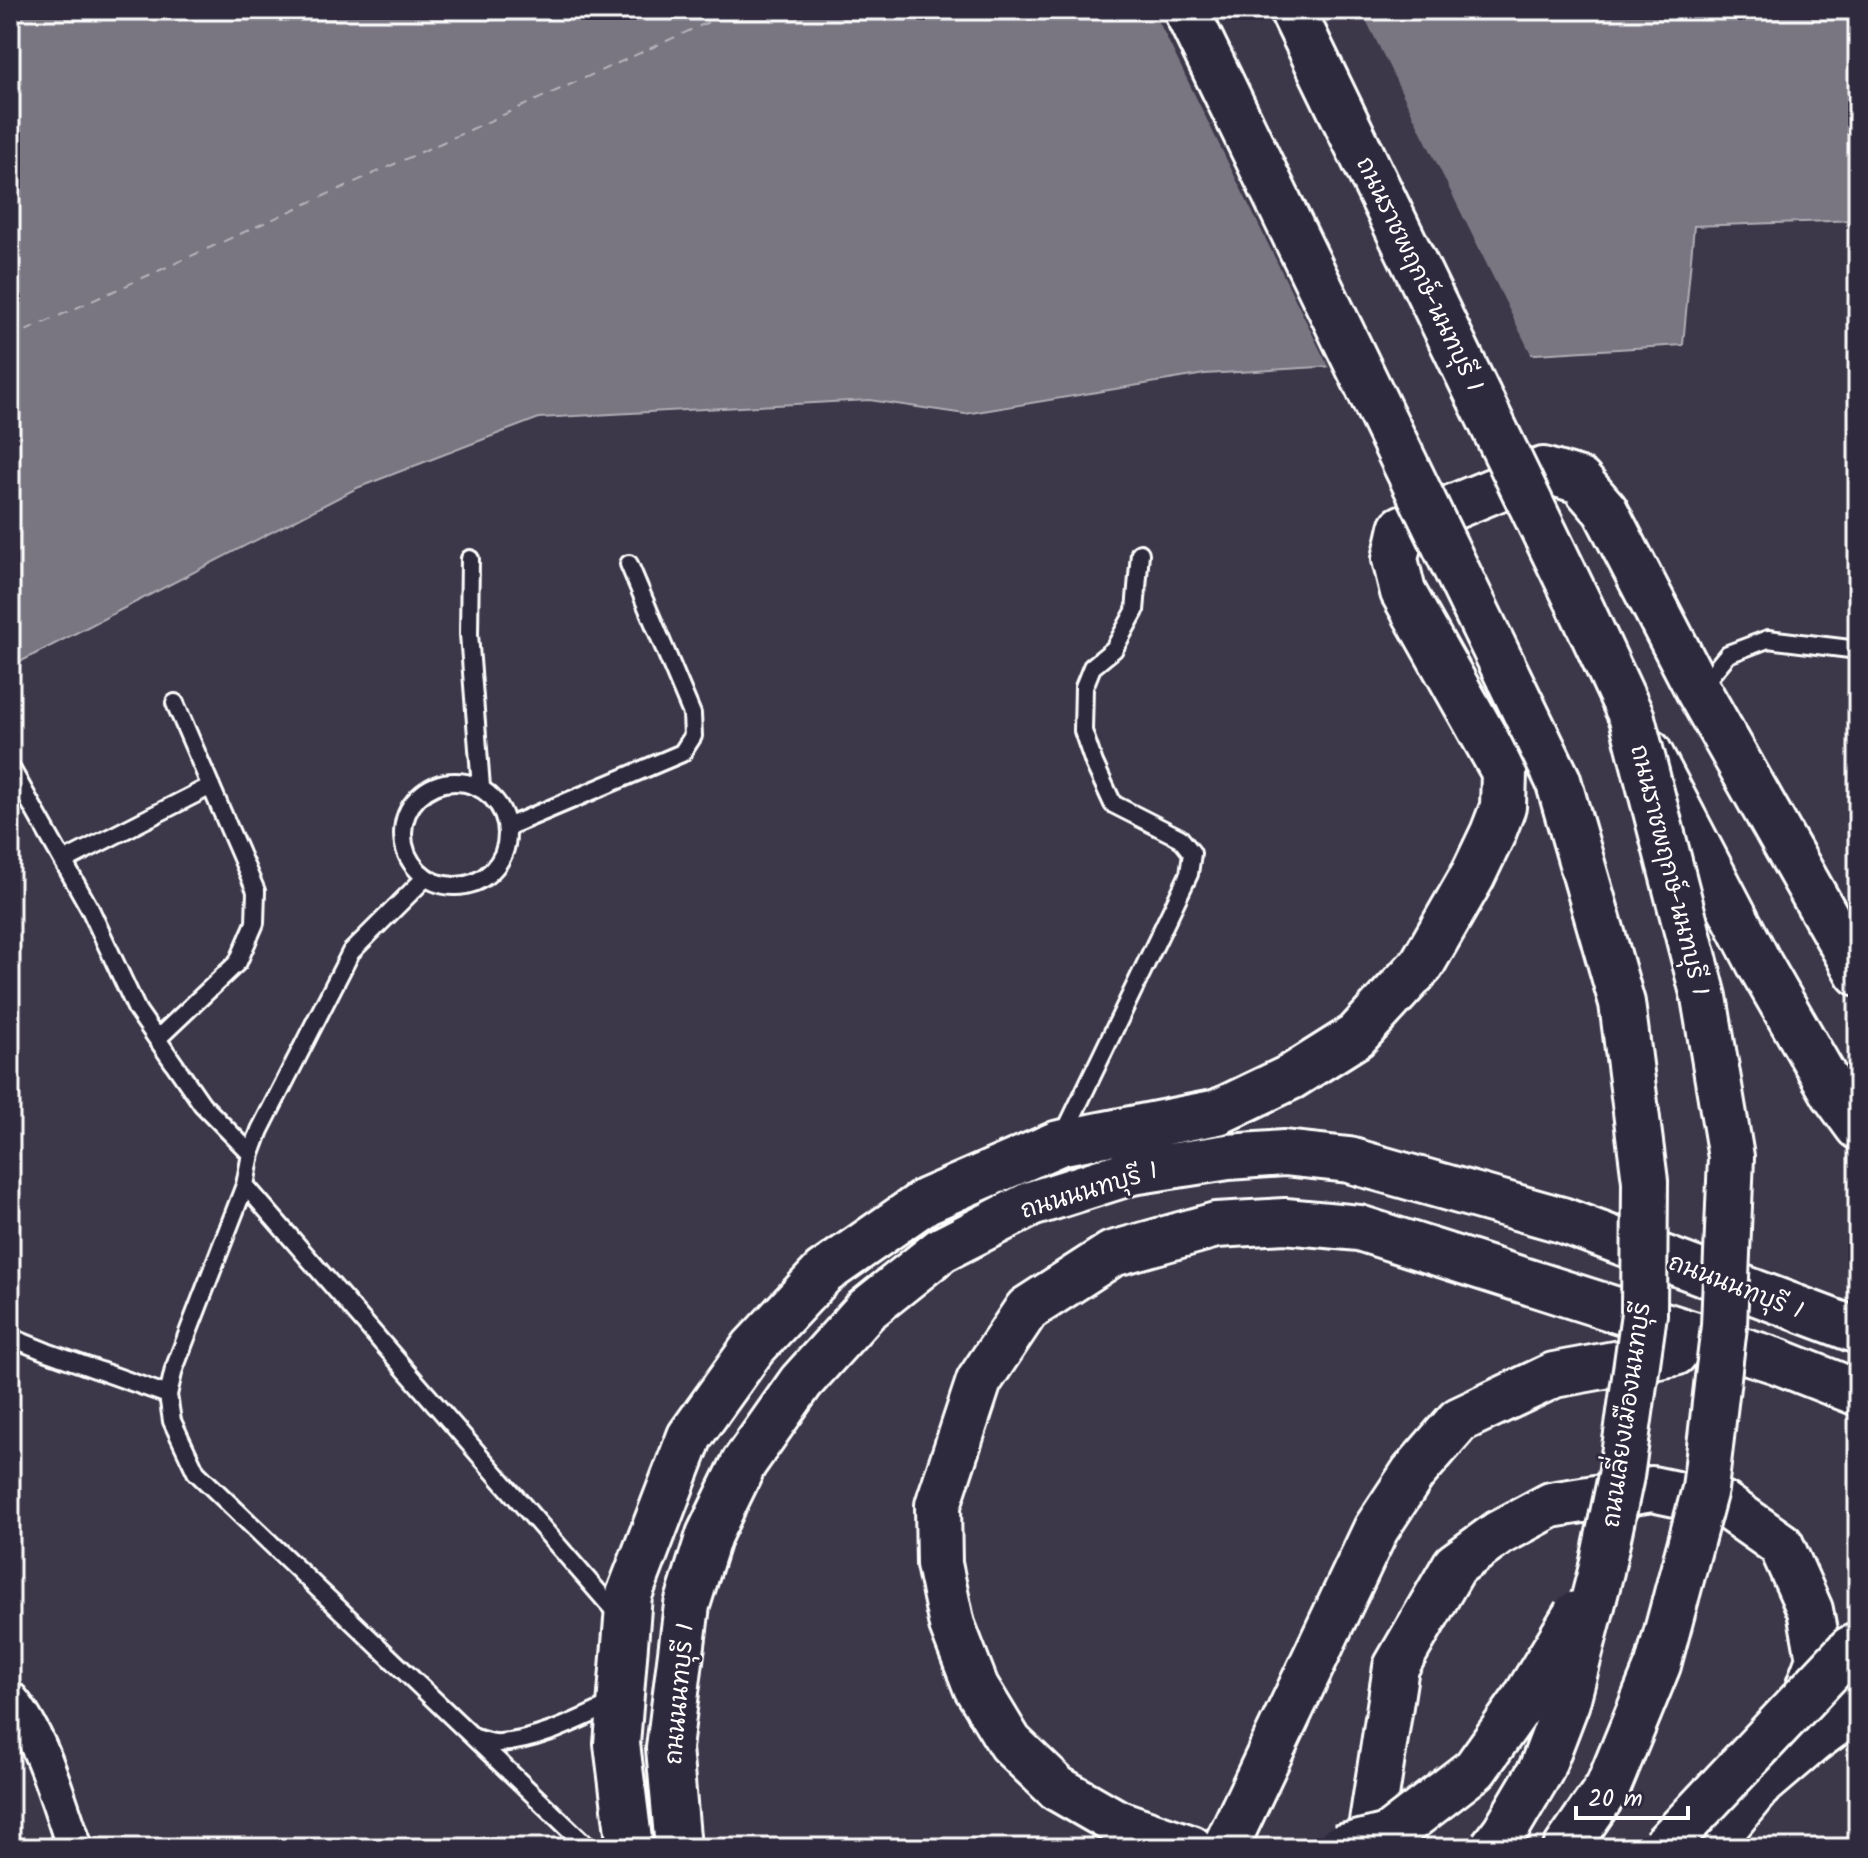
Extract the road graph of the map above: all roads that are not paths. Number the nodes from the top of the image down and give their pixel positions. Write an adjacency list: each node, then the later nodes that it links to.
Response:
1 (1186, 10): 27 (main road, ถนนเลี่ยงเมืองนนทบุรี, bridge)
2 (1292, 10): 9 (main road, ถนนราชพฤกษ์-นนทบุรี 1, bridge)
3 (1140, 553): 19 (lane)
4 (470, 559): 12 (lane)
5 (629, 564): 13 (lane)
6 (1858, 650): 7 (lane)
7 (1698, 690): 16 (main road); 19 (main road)
8 (175, 703): 11 (lane)
9 (1632, 718): 18 (main road, bridge); 34 (main road, ถนนราชพฤกษ์-นนทบุรี 1, bridge)
10 (12, 770): 14 (lane)
11 (211, 786): 14 (lane); 17 (lane)
12 (481, 787): 13 (lane); 15 (lane)
13 (507, 827): 15 (lane)
14 (64, 861): 17 (lane)
15 (425, 878): 20 (lane)
16 (1858, 973)
17 (157, 1039): 20 (lane)
18 (1858, 1127)
19 (1059, 1143): 28 (main road)
20 (251, 1154): 21 (lane)
21 (245, 1185): 26 (lane); 28 (lane)
22 (1858, 1331): 39 (main road, ถนนนนทบุรี 1)
23 (10, 1337): 26 (lane)
24 (1777, 1361): 25 (main road); 40 (main road); 41 (main road)
25 (1858, 1393)
26 (168, 1395): 33 (lane)
27 (1601, 1571): 42 (main road, bridge); 44 (main road, ถนนเลี่ยงเมืองนนทบุรี, bridge)
28 (626, 1624): 31 (main road)
29 (1858, 1645): 47 (main road, bridge)
30 (10, 1699): 36 (street)
31 (621, 1701): 33 (lane); 38 (main road)
32 (1858, 1707): 35 (main road)
33 (473, 1738): 37 (lane)
34 (1608, 1787): 45 (main road); 46 (main road)
35 (1758, 1787): 43 (main road); 48 (main road)
36 (75, 1848)
37 (589, 1848)
38 (630, 1848)
39 (678, 1848)
40 (1191, 1848)
41 (1225, 1848)
42 (1339, 1848)
43 (1368, 1848)
44 (1492, 1848)
45 (1566, 1848)
46 (1583, 1848)
47 (1663, 1848)
48 (1708, 1848)

